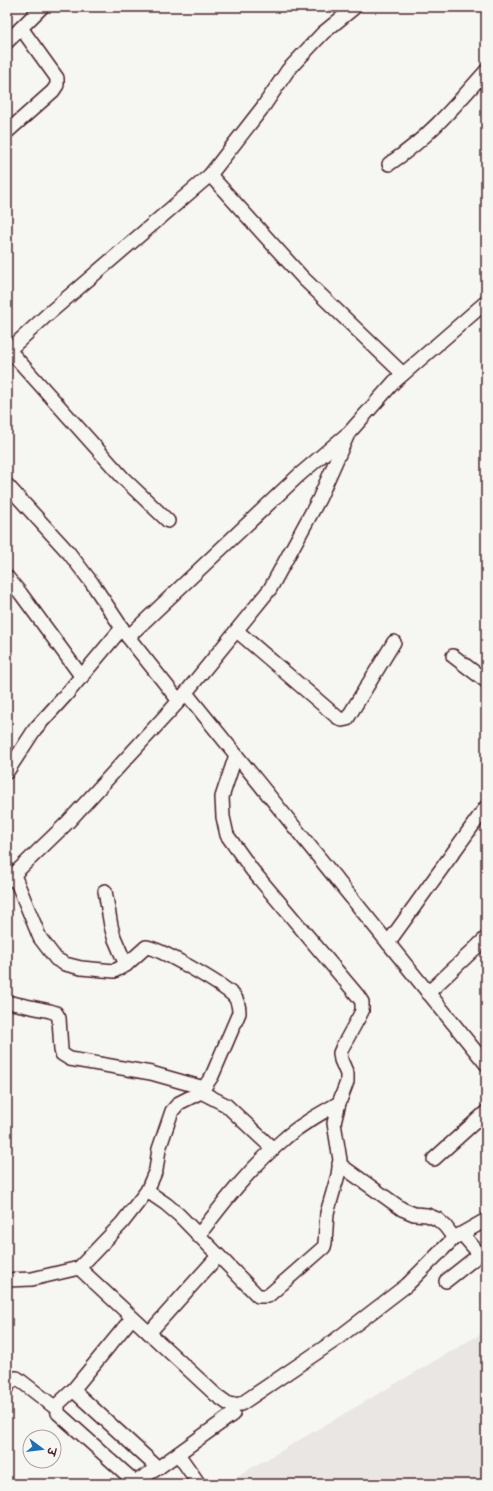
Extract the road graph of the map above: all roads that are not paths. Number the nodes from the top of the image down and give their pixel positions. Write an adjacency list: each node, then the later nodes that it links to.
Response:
1 (42, 7): 3 (street)
2 (355, 7): 8 (street)
3 (21, 28): 4 (street); 6 (street)
4 (7, 42)
5 (486, 72): 7 (street)
6 (7, 132)
7 (389, 164)
8 (210, 175): 10 (street); 11 (street)
9 (486, 302): 11 (street)
10 (8, 351): 14 (street)
11 (403, 374): 12 (street)
12 (351, 430): 16 (street); 17 (street)
13 (7, 485): 17 (street)
14 (168, 521)
15 (7, 577): 20 (street)
16 (237, 631): 18 (street); 22 (street)
17 (125, 632): 20 (street); 22 (street)
18 (394, 642)
19 (453, 656): 21 (street)
20 (82, 677): 24 (street)
21 (486, 681)
22 (183, 697): 23 (street); 26 (street)
23 (236, 755): 29 (street); 35 (street)
24 (7, 772)
25 (486, 807): 29 (street)
26 (11, 878): 30 (street)
27 (105, 891): 30 (street)
28 (486, 938): 31 (street)
29 (388, 943): 31 (street)
30 (126, 965): 34 (street)
31 (428, 993): 33 (street)
32 (7, 1002): 34 (street)
33 (486, 1064)
34 (203, 1090): 37 (street); 40 (street)
35 (339, 1103): 37 (street); 39 (street)
36 (486, 1112): 38 (street)
37 (273, 1149): 42 (street)
38 (434, 1159)
39 (339, 1164): 43 (street); 44 (street)
40 (147, 1191): 42 (street); 45 (street)
41 (486, 1220): 43 (street)
42 (198, 1236): 44 (street)
43 (458, 1236): 47 (street); 49 (street)
44 (218, 1256): 49 (street)
45 (79, 1268): 46 (street); 48 (street)
46 (7, 1280)
47 (446, 1281)
48 (132, 1318): 49 (street); 51 (street)
49 (149, 1334)
50 (7, 1387): 52 (street)
51 (73, 1390): 52 (street); 55 (street)
52 (57, 1409): 56 (street)
53 (233, 1414): 54 (street)
54 (178, 1454): 55 (street); 57 (street)
55 (158, 1468): 56 (street)
56 (134, 1483)
57 (200, 1484)

